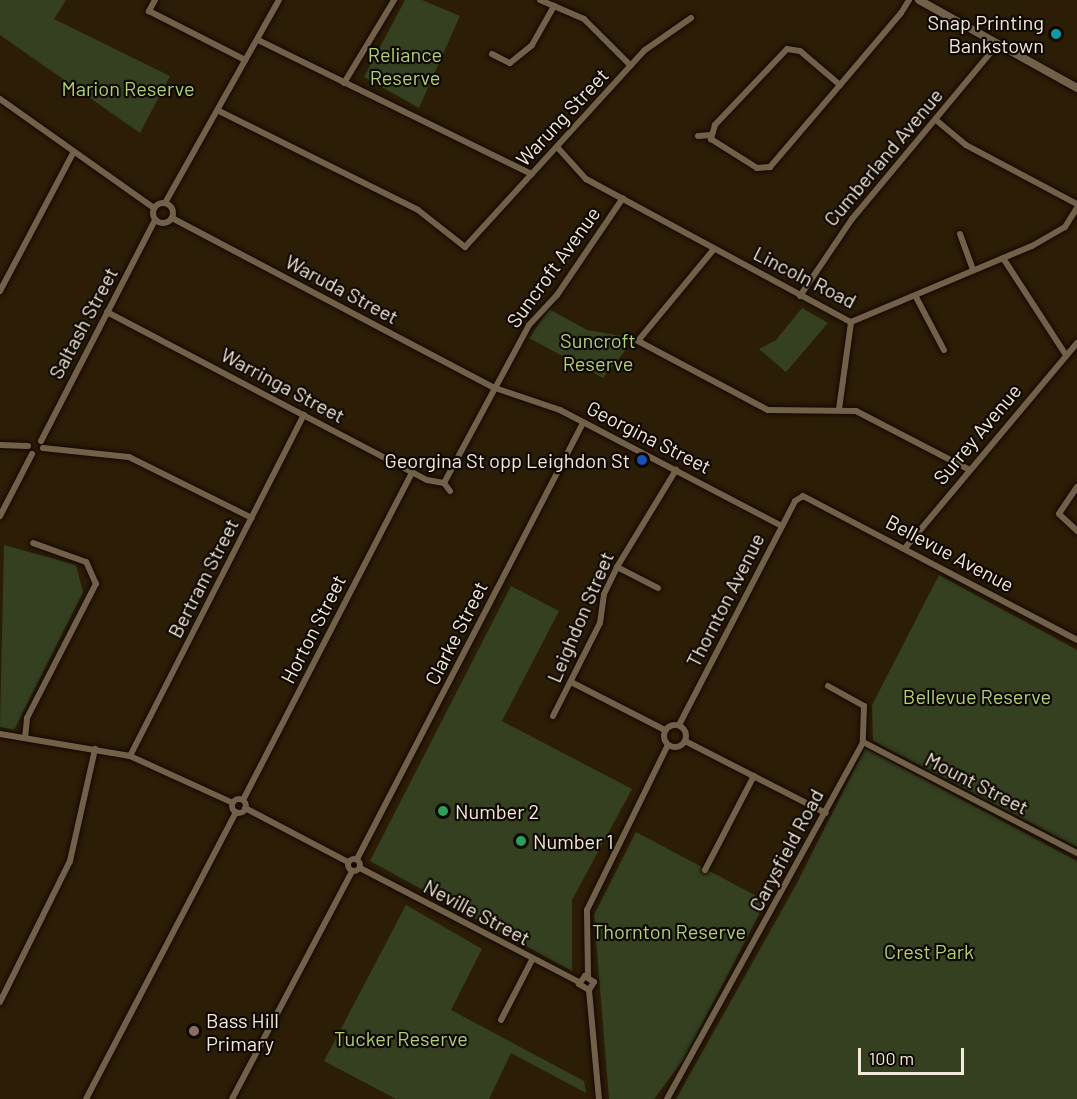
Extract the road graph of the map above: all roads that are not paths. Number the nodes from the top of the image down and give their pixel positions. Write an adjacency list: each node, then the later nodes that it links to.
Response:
1 (155, 0): 14 (street)
2 (279, 0): 9 (street)
3 (394, 0): 16 (street)
4 (540, 0): 7 (street)
5 (909, 0): 17 (street)
6 (919, 0): 11 (main road)
7 (554, 6): 13 (street); 15 (street)
8 (691, 18): 15 (street, Warung Street)
9 (258, 40): 14 (street); 16 (street)
10 (788, 40): 12 (street)
11 (998, 44): 18 (main road); 21 (street, Cumberland Avenue)
12 (789, 48): 17 (street); 22 (street)
13 (492, 54)
14 (245, 60): 20 (street)
15 (631, 66): 24 (street, Warung Street)
16 (344, 82): 26 (street)
17 (840, 85): 22 (street)
18 (1077, 88)
19 (0, 99): 25 (street)
20 (219, 111): 28 (street); 34 (street)
21 (936, 120): 29 (street); 40 (street, Cumberland Avenue)
22 (711, 135): 23 (street)
23 (698, 136)
24 (558, 147): 26 (street, Warung Street); 27 (street, Lincoln Road)
25 (74, 151): 30 (street); 39 (street)
26 (532, 174): 34 (street, Warung Street)
27 (623, 198): 35 (street, Lincoln Road); 47 (street, Suncroft Avenue)
28 (165, 203): 30 (street); 31 (street)
29 (1077, 206): 37 (street, Lincoln Road)
30 (154, 208): 32 (street)
31 (172, 218): 32 (street); 47 (street, Waruda Street)
32 (155, 220): 42 (street, Saltash Street)
33 (960, 234): 38 (street)
34 (465, 247): 36 (street)
35 (714, 249): 40 (street, Lincoln Road); 48 (street)
36 (466, 255)
37 (1003, 258): 38 (street, Lincoln Road); 46 (street)
38 (972, 268): 41 (street, Lincoln Road)
39 (0, 291)
40 (800, 296): 43 (street, Lincoln Road)
41 (916, 297): 43 (street, Lincoln Road); 45 (street)
42 (107, 312): 49 (street, Warringa Street); 52 (street, Saltash Street)
43 (851, 322): 48 (street)
44 (1077, 343): 46 (street, Surrey Avenue)
45 (944, 350)
46 (1066, 355): 55 (street, Surrey Avenue)
47 (495, 388): 50 (street, Georgina Street); 58 (street)
48 (838, 409): 55 (street)
49 (304, 415): 57 (street, Warringa Street); 63 (street, Bertram Street)
50 (584, 422): 56 (street, Georgina Street); 90 (street, Clarke Street)
51 (0, 445): 53 (street)
52 (42, 445): 53 (street); 54 (street); 63 (street)
53 (28, 446): 54 (street)
54 (32, 454): 62 (street)
55 (968, 469): 67 (street, Surrey Avenue)
56 (676, 470): 64 (street, Georgina Street); 68 (street, Leighdon Street)
57 (412, 472): 58 (street, Warringa Street); 84 (street, Horton Street)
58 (444, 483): 60 (street)
59 (1077, 487): 65 (street)
60 (450, 491)
61 (807, 497): 64 (street, Thornton Avenue); 67 (street, Bellevue Avenue)
62 (0, 516)
63 (252, 518): 82 (street, Bertram Street)
64 (782, 526): 74 (street, Thornton Avenue)
65 (1077, 531)
66 (33, 543): 77 (street)
67 (905, 548): 70 (street, Bellevue Avenue)
68 (617, 567): 69 (street); 71 (street, Leighdon Street)
69 (658, 588)
70 (1077, 640)
71 (571, 682): 73 (street, Leighdon Street); 75 (street)
72 (828, 686): 79 (street)
73 (553, 716)
74 (679, 725): 75 (street); 78 (street)
75 (665, 730): 80 (street)
76 (0, 734): 77 (street)
77 (25, 738): 81 (street)
78 (685, 741): 80 (street); 83 (street)
79 (862, 742): 88 (street, Carysfield Road); 89 (street, Mount Street)
80 (668, 745): 96 (street)
81 (95, 749): 82 (street); 99 (street)
82 (130, 756): 85 (street)
83 (754, 776): 88 (street); 93 (street)
84 (243, 800): 85 (street); 86 (street)
85 (233, 803): 87 (street)
86 (245, 808): 87 (street); 91 (street)
87 (236, 812): 101 (street)
88 (826, 813): 104 (street, Carysfield Road)
89 (1077, 853)
90 (357, 859): 91 (street); 92 (street)
91 (348, 862): 94 (street)
92 (360, 868): 94 (street); 95 (street, Neville Street)
93 (705, 870)
94 (352, 871): 102 (street)
95 (532, 960): 97 (street, Neville Street); 100 (street)
96 (588, 975): 97 (street); 98 (street)
97 (579, 982): 98 (street)
98 (589, 990): 103 (street)
99 (0, 1002)
100 (501, 1020)
101 (86, 1099)
102 (232, 1099)
103 (598, 1099)
104 (667, 1099)

